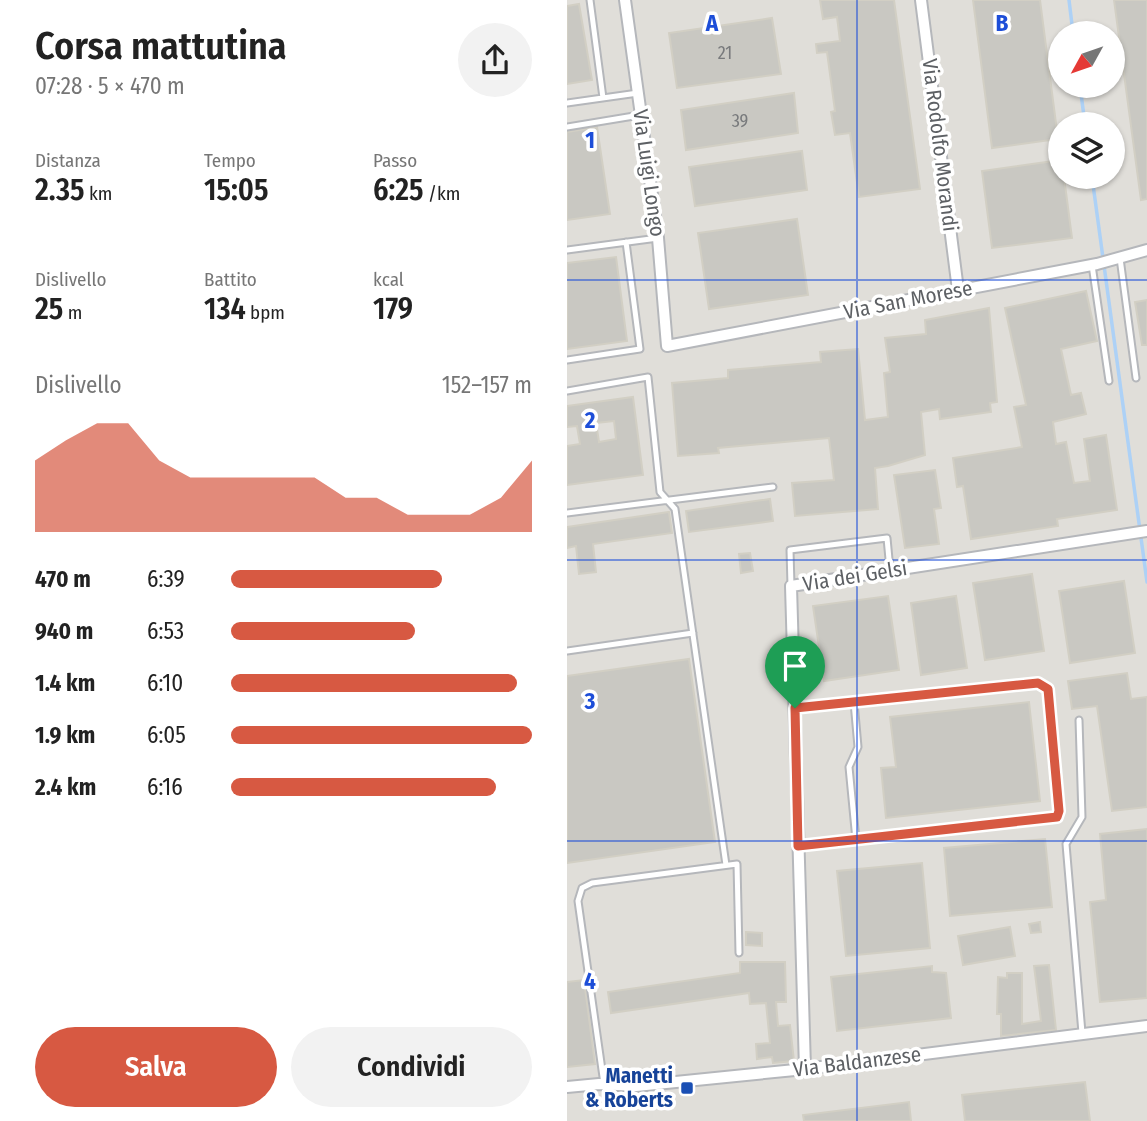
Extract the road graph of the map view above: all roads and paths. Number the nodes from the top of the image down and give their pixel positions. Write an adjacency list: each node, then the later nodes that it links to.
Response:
1 (590, 0): 5 (lane)
2 (625, 0): 4 (street, Via Luigi Longo)
3 (921, 0): 15 (street, Via Rodolfo Morandi)
4 (638, 93): 5 (lane); 7 (street, Via Luigi Longo)
5 (603, 98): 6 (lane)
6 (567, 103)
7 (641, 115): 8 (lane); 9 (street, Via Luigi Longo)
8 (567, 127)
9 (658, 238): 10 (lane); 16 (street, Via Luigi Longo)
10 (626, 242): 11 (lane); 17 (lane)
11 (567, 250)
12 (1147, 250): 13 (street, Via San Morese)
13 (1118, 258): 14 (street, Via San Morese); 18 (lane)
14 (1095, 264): 15 (street, Via San Morese); 19 (lane)
15 (958, 290): 16 (street, Via San Morese)
16 (667, 346)
17 (567, 360)
18 (1136, 379)
19 (1109, 381)
20 (567, 391): 22 (lane)
21 (773, 487): 22 (lane)
22 (668, 501): 23 (lane); 27 (lane)
23 (567, 513)
24 (1147, 531): 25 (street, Via dei Gelsi)
25 (890, 570): 26 (street, Via dei Gelsi); 26 (lane)
26 (791, 586): 30 (street, Via dei Gelsi)
27 (693, 633): 28 (lane); 34 (lane)
28 (567, 651)
29 (854, 702): 30 (lane); 32 (lane); 32 (lane)
30 (795, 708): 33 (street, Via dei Gelsi)
31 (1079, 720): 37 (lane)
32 (856, 840): 33 (lane)
33 (798, 846): 38 (street, Via dei Gelsi)
34 (726, 865): 35 (lane); 39 (lane)
35 (739, 953)
36 (1147, 1026): 37 (street, Via Baldanzese)
37 (1082, 1033): 38 (street, Via Baldanzese)
38 (805, 1069): 39 (street, Via Baldanzese)
39 (604, 1084): 40 (street, Via Baldanzese)
40 (567, 1087)

